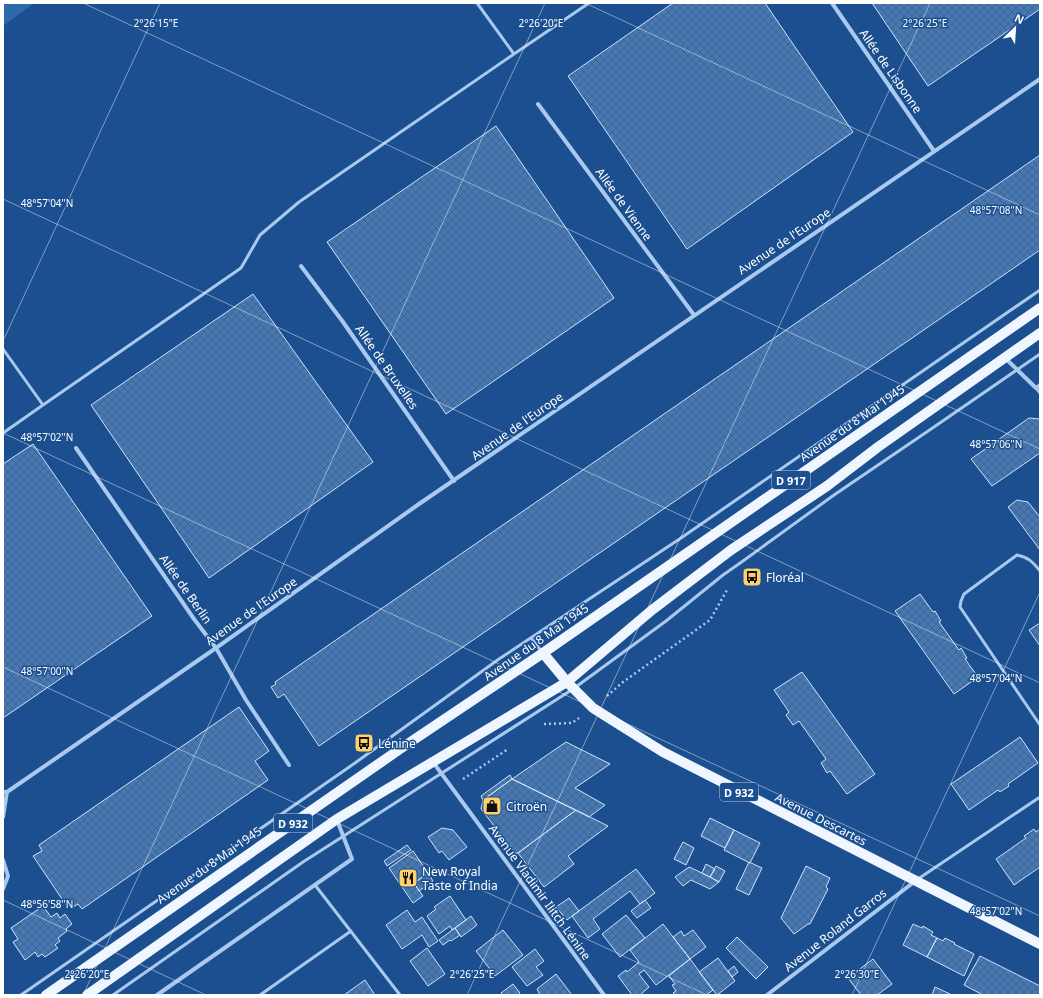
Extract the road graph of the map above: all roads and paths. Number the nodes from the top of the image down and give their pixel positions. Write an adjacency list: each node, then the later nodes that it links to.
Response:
1 (477, 3): 4 (lane)
2 (589, 3): 4 (lane)
3 (832, 3): 7 (street, Allée de Lisbonne)
4 (514, 54): 19 (lane)
5 (1040, 79): 7 (street, Avenue de l'Europe)
6 (538, 104): 11 (street, Allée de Vienne)
7 (934, 151): 11 (street, Avenue de l'Europe)
8 (302, 266): 22 (street, Allée de Bruxelles)
9 (1040, 290): 25 (lane)
10 (1040, 308): 27 (main road, Avenue du 8 Mai 1945 / D 917)
11 (694, 315): 22 (street, Avenue de l'Europe)
12 (1040, 333): 15 (main road, D 917)
13 (3, 349): 19 (lane)
14 (1040, 354): 16 (lane)
15 (1005, 358): 16 (street); 28 (main road, D 917)
16 (1017, 370): 17 (street); 28 (lane)
17 (1038, 387): 18 (lane)
18 (1040, 394)
19 (43, 405): 20 (lane)
20 (3, 433)
21 (76, 448): 26 (street, Allée de Berlin)
22 (454, 482): 26 (street, Avenue de l'Europe)
23 (1040, 571): 31 (lane)
24 (728, 587): 29 (path)
25 (530, 638): 27 (lane, Avenue Descartes); 48 (lane)
26 (216, 648): 34 (street, Allée de Berlin); 37 (street, Avenue de l'Europe)
27 (543, 653): 28 (main road, Avenue Descartes / D 932); 49 (main road, Avenue du 8 Mai 1945 / D 932)
28 (570, 685): 29 (main road, Avenue Descartes / D 932); 33 (main road, D 932); 35 (lane)
29 (593, 708): 30 (path); 43 (main road, Avenue Descartes / D 932)
30 (544, 724)
31 (1040, 725)
32 (512, 746): 36 (path)
33 (432, 762): 35 (street, Avenue Vladimir Ilitch Lénine); 40 (main road, D 932)
34 (289, 765)
35 (442, 774): 36 (street, Avenue Vladimir Ilitch Lénine); 41 (lane)
36 (450, 787): 55 (street, Avenue Vladimir Ilitch Lénine)
37 (5, 792): 39 (street)
38 (1040, 797): 43 (lane)
39 (3, 817)
40 (337, 819): 41 (street); 50 (main road, D 932)
41 (343, 836): 44 (street); 51 (lane)
42 (3, 860): 45 (street)
43 (914, 881): 47 (main road, Avenue Descartes / D 932); 56 (street, Avenue Roland Garros)
44 (315, 885): 46 (lane); 52 (street)
45 (3, 889)
46 (351, 931): 53 (lane); 54 (lane)
47 (1040, 944)
48 (21, 995)
49 (46, 995)
50 (86, 995)
51 (113, 995)
52 (157, 995)
53 (260, 995)
54 (400, 995)
55 (604, 995)
56 (768, 995)

